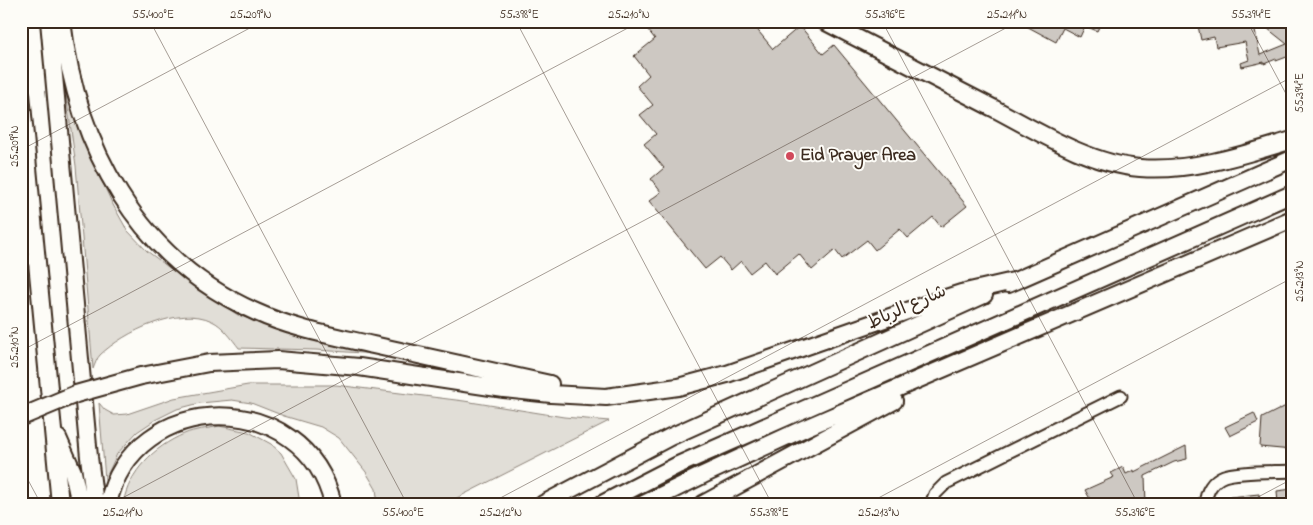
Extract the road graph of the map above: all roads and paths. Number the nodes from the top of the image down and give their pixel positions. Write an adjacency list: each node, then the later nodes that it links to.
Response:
1 (49, 21): 18 (highway)
2 (62, 21): 12 (highway)
3 (824, 21): 5 (highway)
4 (21, 94): 14 (highway)
5 (1292, 140)
6 (1292, 159): 9 (highway, شارع الرباط)
7 (1292, 194): 22 (highway)
8 (1292, 219): 10 (highway)
9 (1018, 280): 12 (highway); 21 (highway, شارع الرباط)
10 (984, 352): 23 (highway); 24 (highway)
11 (1121, 396): 25 (street)
12 (606, 397): 13 (highway, bridge)
13 (21, 417)
14 (54, 432): 16 (highway); 17 (highway)
15 (1292, 471): 26 (street)
16 (60, 504)
17 (80, 504)
18 (95, 504)
19 (108, 504): 20 (highway)
20 (333, 504)
21 (543, 504)
22 (602, 504)
23 (644, 504)
24 (703, 504)
25 (931, 504)
26 (1206, 504)

